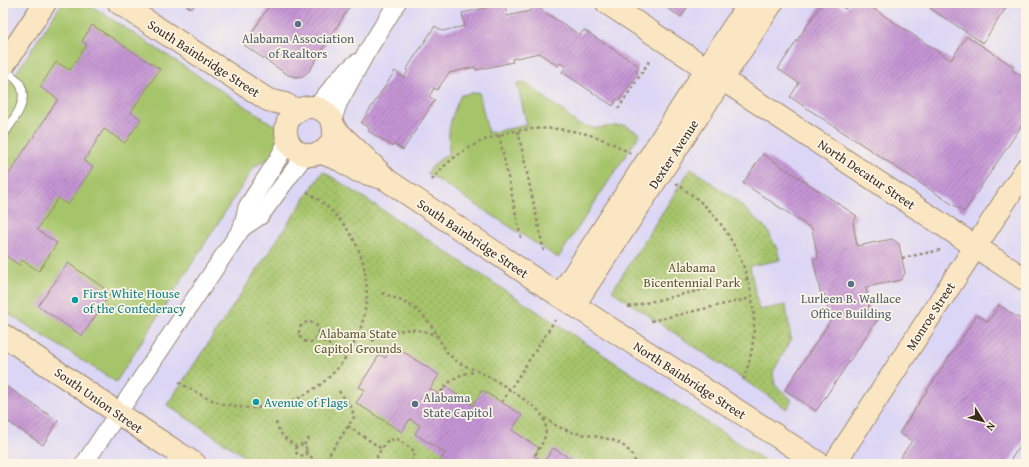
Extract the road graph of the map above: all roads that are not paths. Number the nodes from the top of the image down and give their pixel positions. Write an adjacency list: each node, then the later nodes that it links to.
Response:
1 (45, 3): 8 (street)
2 (119, 3): 11 (street, South Bainbridge Street)
3 (397, 3): 7 (street)
4 (608, 3): 10 (street, North Decatur Street)
5 (749, 3): 10 (street, Dexter Avenue)
6 (772, 3): 10 (street, Dexter Avenue)
7 (366, 53): 11 (street); 12 (street)
8 (3, 66)
9 (3, 70): 13 (lane)
10 (715, 73): 18 (street, North Decatur Street); 20 (street, Dexter Avenue)
11 (296, 121): 12 (street); 14 (street); 17 (street)
12 (334, 125): 14 (street); 16 (street, South Bainbridge Street)
13 (3, 135)
14 (313, 154): 16 (street, South Bainbridge Street); 17 (street)
15 (1026, 169): 18 (street, Monroe Street)
16 (387, 180): 20 (street, South Bainbridge Street)
17 (242, 228): 22 (street)
18 (976, 246): 19 (street, North Decatur Street); 26 (street, Monroe Street)
19 (1026, 280)
20 (567, 300): 25 (street, North Bainbridge Street)
21 (3, 334): 22 (street, South Union Street)
22 (118, 412): 23 (street); 24 (street, South Union Street)
23 (84, 464)
24 (195, 464)
25 (820, 464)
26 (834, 464)

